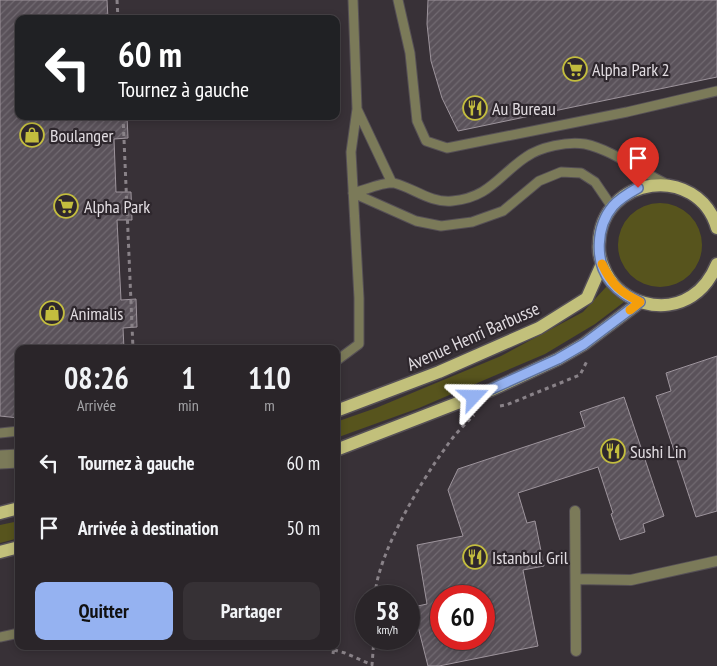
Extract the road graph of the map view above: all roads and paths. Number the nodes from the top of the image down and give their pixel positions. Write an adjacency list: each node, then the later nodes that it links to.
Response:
1 (117, 0): 4 (path)
2 (353, 0): 6 (lane)
3 (398, 0): 5 (lane)
4 (118, 15)
5 (717, 91)
6 (357, 109): 8 (lane); 10 (lane)
7 (123, 120): 17 (path)
8 (392, 183): 9 (lane); 10 (lane)
9 (670, 185): 11 (main road); 12 (main road)
10 (353, 193): 12 (lane); 18 (lane)
11 (712, 205): 13 (main road)
12 (612, 207): 14 (main road)
13 (717, 228)
14 (602, 264): 16 (main road); 21 (main road, Avenue Henri Barbusse)
15 (717, 264): 16 (main road)
16 (640, 302): 25 (main road)
17 (133, 345)
18 (340, 357)
19 (588, 359): 20 (path)
20 (497, 406)
21 (340, 409)
22 (478, 410): 37 (path)
23 (15, 431): 24 (lane)
24 (0, 433)
25 (340, 448)
26 (0, 454): 27 (lane)
27 (15, 454)
28 (15, 462): 29 (lane)
29 (0, 464)
30 (15, 509): 32 (main road)
31 (575, 511): 36 (street)
32 (0, 513)
33 (15, 548): 34 (main road)
34 (0, 552)
35 (717, 561): 36 (street)
36 (576, 579): 42 (street)
37 (376, 585)
38 (15, 634): 39 (lane)
39 (0, 637)
40 (334, 650): 41 (path)
41 (373, 650)
42 (576, 651)

